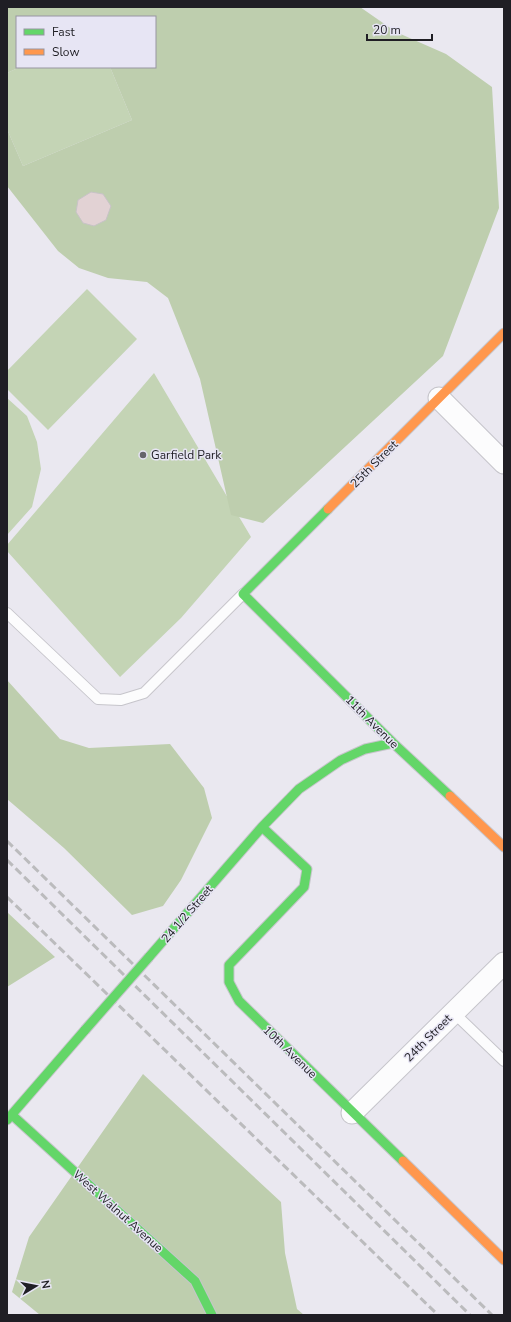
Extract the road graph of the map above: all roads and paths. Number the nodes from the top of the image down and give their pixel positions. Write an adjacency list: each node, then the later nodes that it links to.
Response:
1 (504, 333): 2 (street, 25th Street)
2 (439, 398): 3 (street); 4 (street, 25th Street)
3 (504, 463)
4 (243, 594): 5 (lane); 6 (street, 11th Avenue)
5 (7, 613)
6 (393, 743): 7 (street, 24 1/2 Street); 8 (street, 11th Avenue)
7 (262, 827): 12 (street, 10th Avenue); 13 (street, 24 1/2 Street, bridge)
8 (504, 847)
9 (504, 963): 10 (street, 24th Street)
10 (454, 1013): 11 (lane); 12 (street, 24th Street)
11 (504, 1061)
12 (352, 1113): 14 (street, 10th Avenue)
13 (9, 1117): 15 (street, West Walnut Avenue)
14 (504, 1260)
15 (212, 1315)

